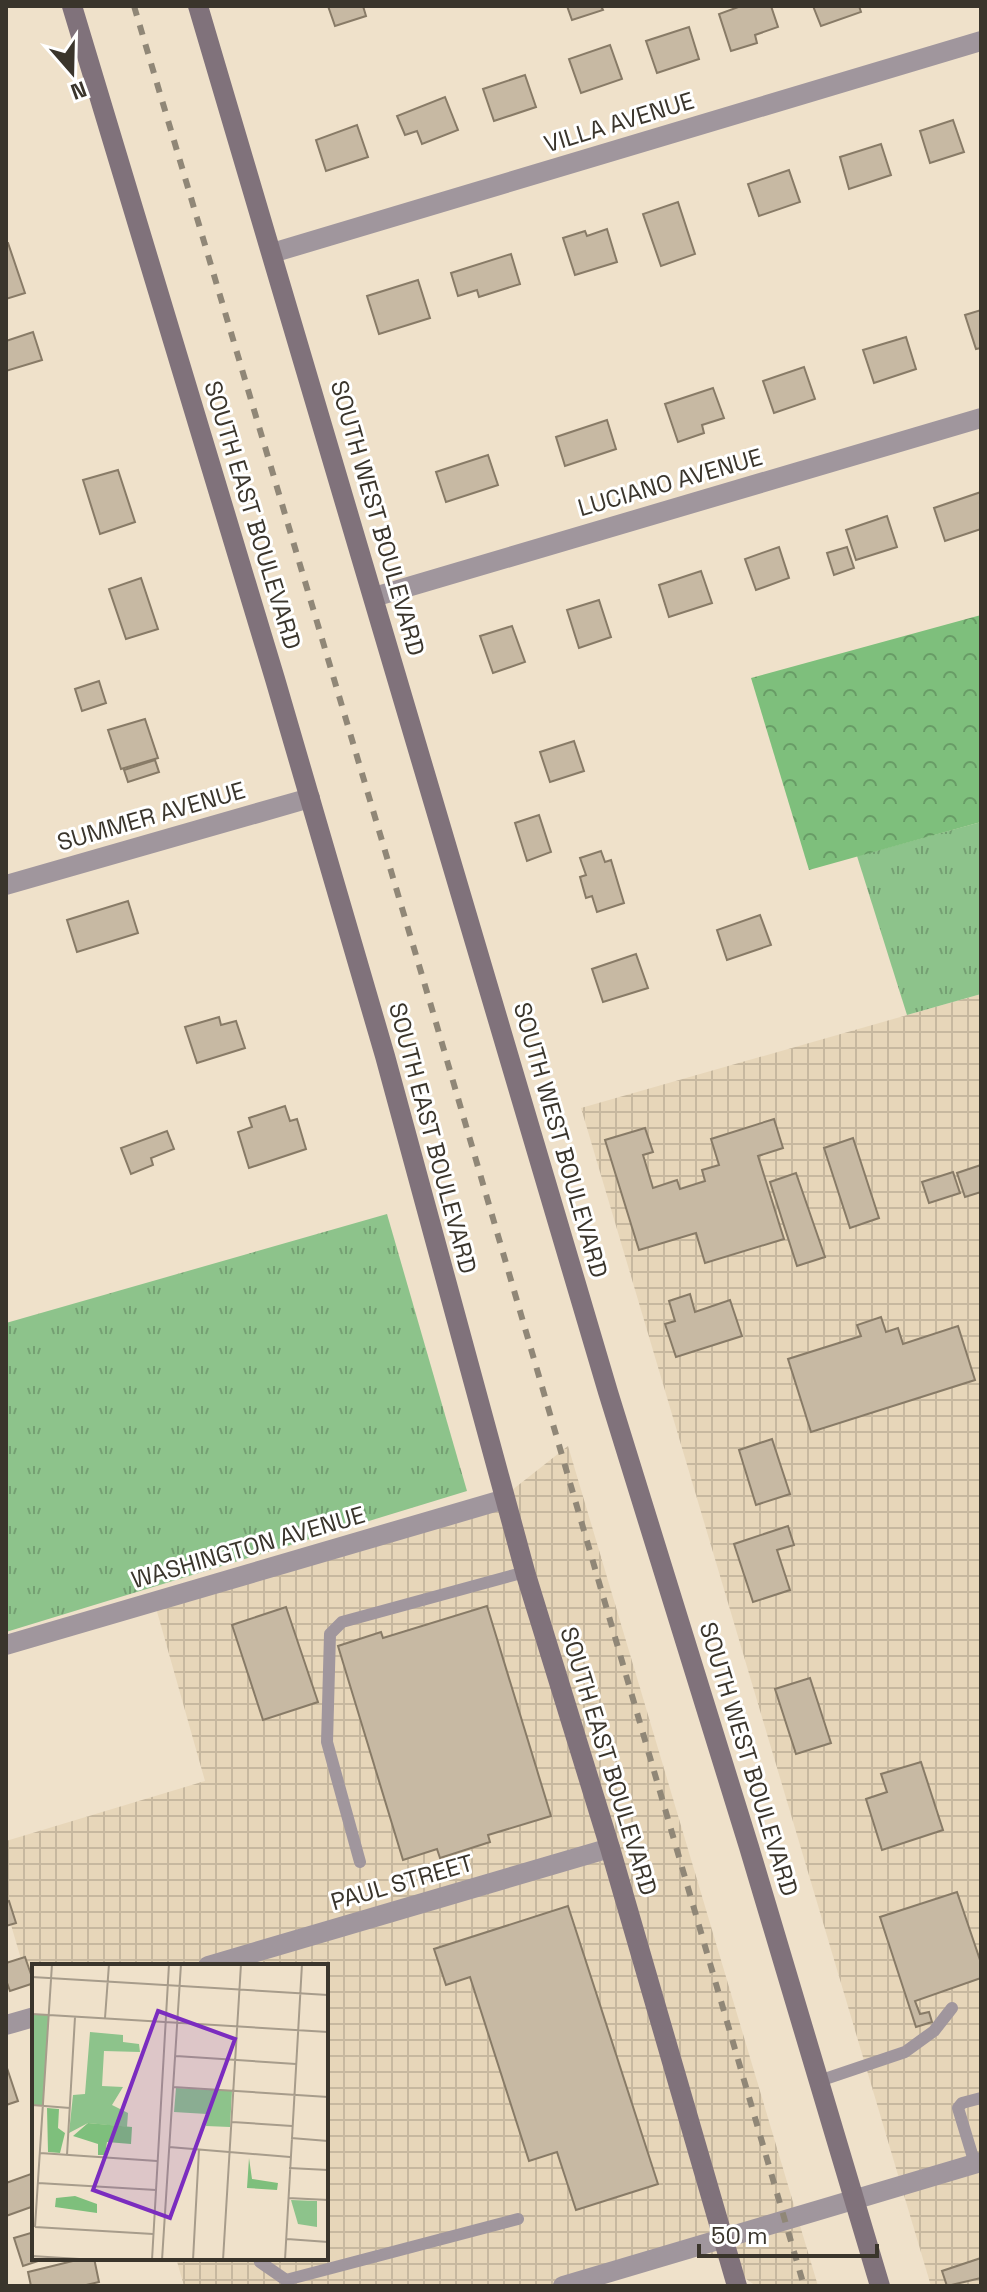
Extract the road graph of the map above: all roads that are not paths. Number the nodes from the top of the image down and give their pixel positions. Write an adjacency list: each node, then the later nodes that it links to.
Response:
1 (72, 6): 7 (main road, SOUTH EAST BOULEVARD)
2 (198, 6): 4 (main road, SOUTH WEST BOULEVARD)
3 (981, 41): 4 (street, VILLA AVENUE)
4 (272, 253): 6 (main road, SOUTH WEST BOULEVARD)
5 (981, 418): 6 (street, LUCIANO AVENUE)
6 (374, 597): 18 (main road, SOUTH WEST BOULEVARD)
7 (310, 798): 8 (street, SUMMER AVENUE); 9 (main road, SOUTH EAST BOULEVARD)
8 (6, 885)
9 (505, 1499): 10 (main road, SOUTH EAST BOULEVARD); 11 (street, WASHINGTON AVENUE)
10 (525, 1572): 12 (main road, SOUTH EAST BOULEVARD); 13 (lane)
11 (6, 1645)
12 (610, 1848): 14 (street, PAUL STREET); 23 (main road, SOUTH EAST BOULEVARD)
13 (360, 1862)
14 (215, 1964)
15 (952, 2008): 18 (lane)
16 (32, 2018): 17 (street)
17 (6, 2025)
18 (819, 2081): 21 (main road, SOUTH WEST BOULEVARD)
19 (981, 2098): 20 (lane)
20 (978, 2163): 21 (street)
21 (854, 2200): 23 (street); 27 (main road, SOUTH WEST BOULEVARD)
22 (518, 2219): 24 (lane)
23 (723, 2239): 25 (street); 26 (main road, SOUTH EAST BOULEVARD)
24 (260, 2260)
25 (563, 2286)
26 (737, 2286)
27 (880, 2286)

